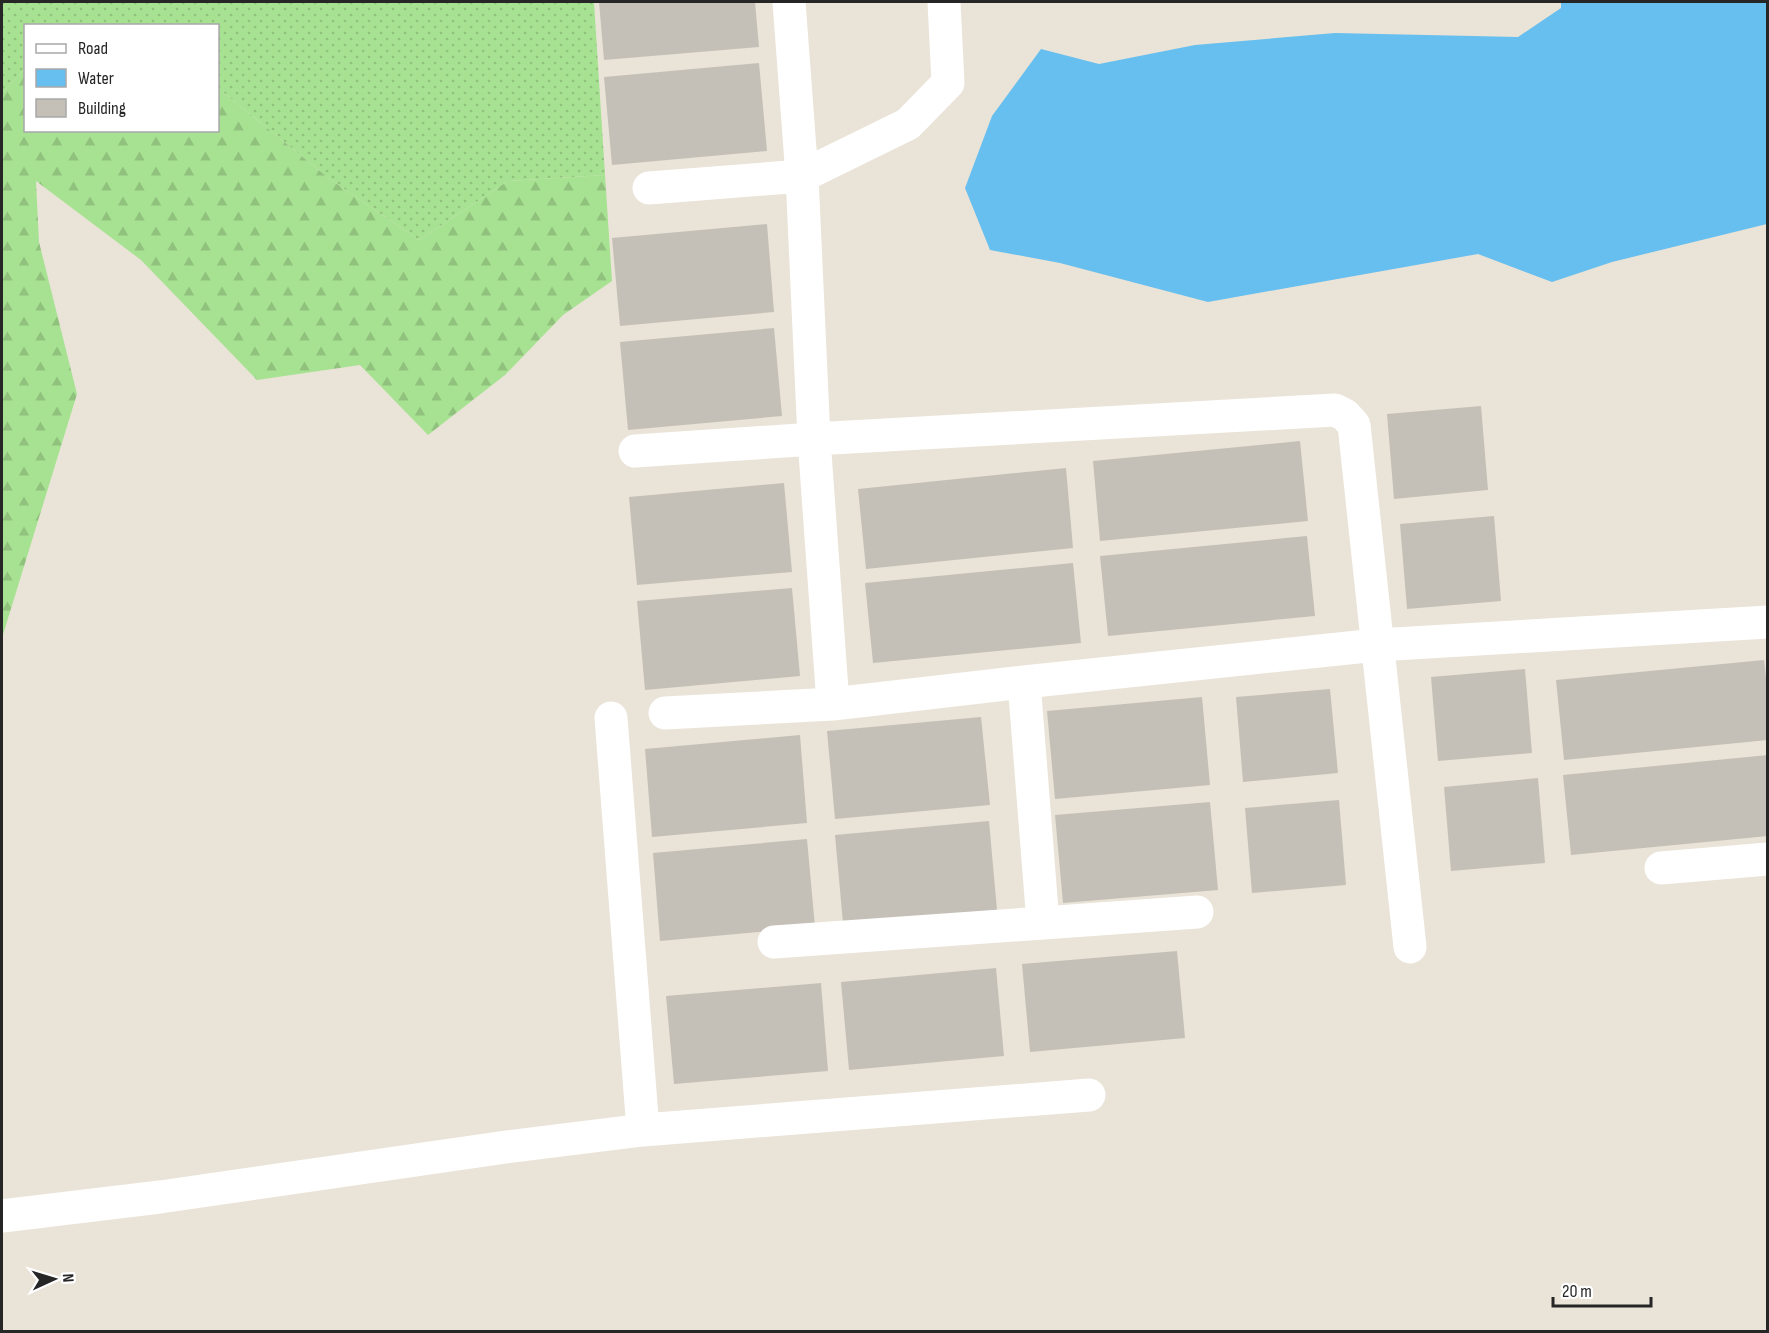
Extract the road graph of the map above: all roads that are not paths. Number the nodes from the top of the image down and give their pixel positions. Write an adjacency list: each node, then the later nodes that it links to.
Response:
1 (789, 2): 3 (street)
2 (944, 2): 3 (street)
3 (802, 176): 4 (street); 5 (street)
4 (649, 188)
5 (814, 439): 6 (street); 8 (street); 10 (street)
6 (635, 451)
7 (1767, 622): 8 (street)
8 (1377, 645): 9 (street); 18 (street)
9 (1024, 682): 10 (street); 16 (street)
10 (833, 704): 11 (street)
11 (665, 713)
12 (611, 718): 20 (street)
13 (1767, 860): 14 (street)
14 (1661, 868)
15 (1197, 912): 16 (street)
16 (1043, 923): 17 (street)
17 (774, 942)
18 (1410, 947)
19 (1089, 1095): 20 (street)
20 (643, 1130): 21 (street)
21 (2, 1216)

